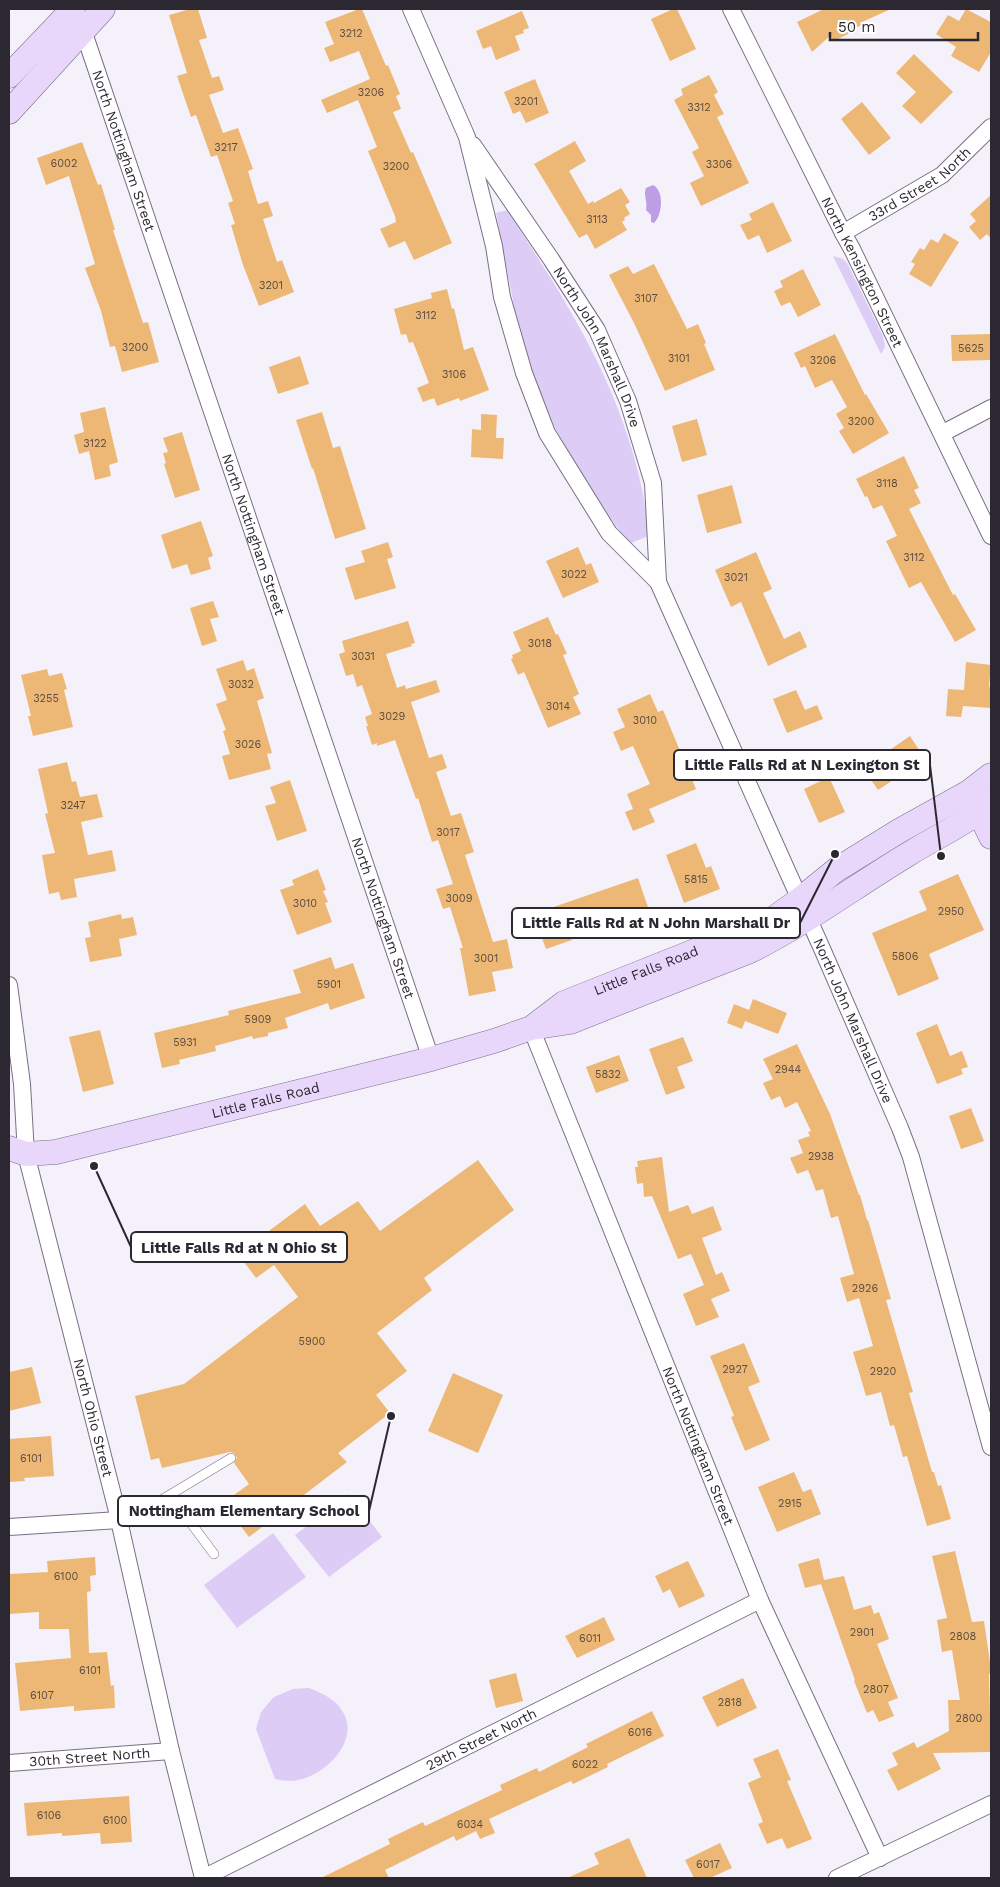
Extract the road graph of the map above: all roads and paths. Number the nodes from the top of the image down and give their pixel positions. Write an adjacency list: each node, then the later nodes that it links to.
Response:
1 (103, 9): 4 (street)
2 (411, 9): 8 (street, North John Marshall Drive)
3 (731, 9): 9 (street, North Kensington Street)
4 (76, 16): 5 (street); 6 (street); 20 (street, North Nottingham Street)
5 (9, 76)
6 (9, 112)
7 (991, 127): 9 (street, 33rd Street North)
8 (467, 137): 13 (street, North John Marshall Drive); 13 (street, North John Marshall Drive)
9 (842, 233): 11 (street, North Kensington Street)
10 (991, 408): 11 (street)
11 (943, 433): 12 (street, North Kensington Street)
12 (991, 536)
13 (658, 582): 17 (street, North John Marshall Drive)
14 (991, 775): 15 (street, Little Falls Road)
15 (983, 804): 16 (street); 17 (street, Little Falls Road)
16 (991, 837)
17 (804, 910): 19 (street, Little Falls Road); 22 (street, North John Marshall Drive)
18 (9, 984): 21 (street, North Ohio Street)
19 (531, 1028): 20 (street, Little Falls Road); 28 (street, North Nottingham Street)
20 (431, 1059): 21 (street, Little Falls Road)
21 (14, 1156): 25 (street, North Ohio Street)
22 (991, 1447)
23 (230, 1458): 24 (lane)
24 (170, 1495): 25 (lane); 27 (lane)
25 (118, 1514): 26 (street); 29 (street, North Ohio Street)
26 (9, 1527)
27 (214, 1554)
28 (760, 1600): 32 (street, North Nottingham Street); 33 (street, 29th Street North)
29 (171, 1751): 30 (street, 30th Street North); 33 (street, North Ohio Street)
30 (9, 1763)
31 (991, 1804): 32 (street)
32 (880, 1858): 34 (street)
33 (203, 1878)
34 (837, 1878)

